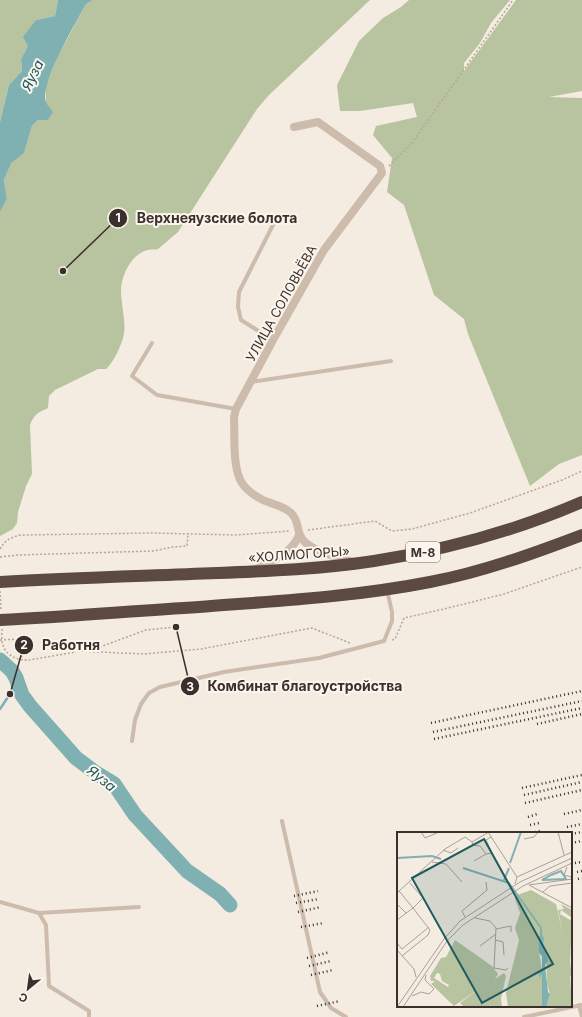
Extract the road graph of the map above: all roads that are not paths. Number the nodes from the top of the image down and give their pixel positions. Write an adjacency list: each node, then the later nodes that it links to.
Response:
1 (294, 127): 3 (street, УЛИЦА СОЛОВЬЁВА)
2 (276, 219): 3 (lane)
3 (273, 340): 6 (street, УЛИЦА СОЛОВЬЁВА)
4 (152, 343): 7 (lane)
5 (391, 361): 6 (lane)
6 (251, 382): 7 (street, УЛИЦА СОЛОВЬЁВА)
7 (236, 409): 9 (street, УЛИЦА СОЛОВЬЁВА)
8 (582, 502): 11 (highway, «ХОЛМОГОРЫ» / М-8)
9 (299, 533): 11 (street, УЛИЦА СОЛОВЬЁВА); 12 (street)
10 (582, 535): 14 (highway, М-8)
11 (358, 563): 12 (highway, «ХОЛМОГОРЫ» / М-8)
12 (251, 572): 13 (highway, «ХОЛМОГОРЫ» / М-8)
13 (5, 582)
14 (387, 590): 15 (highway, М-8); 16 (lane)
15 (6, 620)
16 (132, 741)
17 (282, 821): 24 (lane)
18 (0, 902): 20 (lane)
19 (138, 907): 20 (lane)
20 (39, 913): 23 (lane)
21 (581, 1005): 26 (lane)
22 (572, 1007): 25 (lane)
23 (89, 1017)
24 (346, 1017)
25 (524, 1017)
26 (582, 1017)

